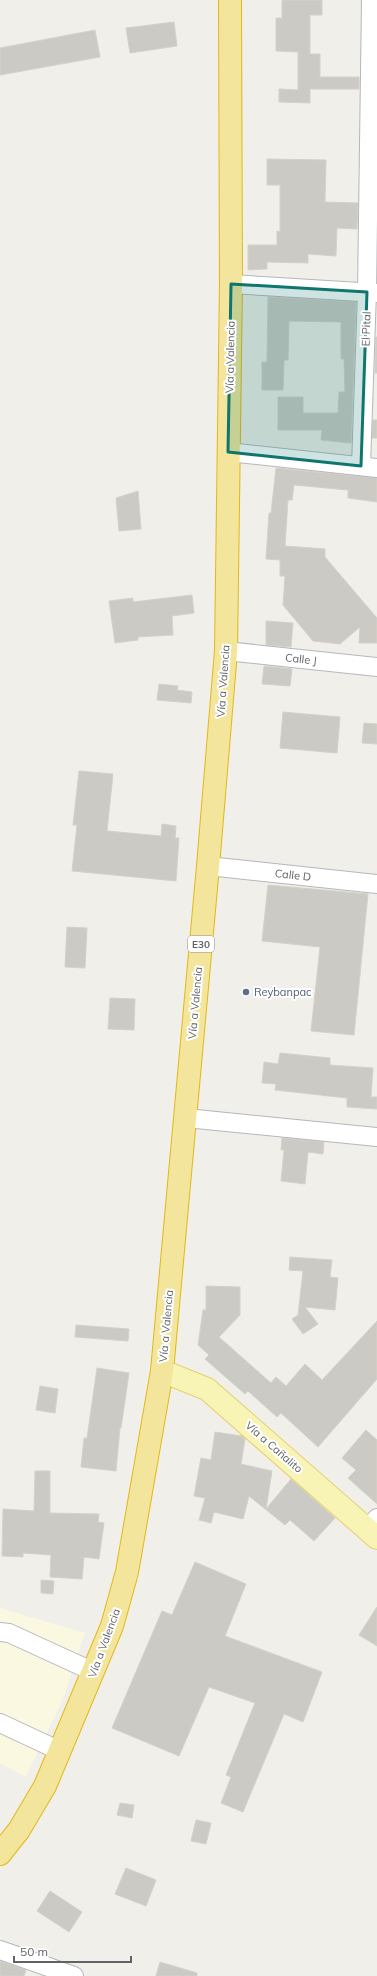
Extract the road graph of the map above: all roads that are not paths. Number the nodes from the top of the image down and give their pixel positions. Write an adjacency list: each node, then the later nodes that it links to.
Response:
1 (230, 0): 3 (highway, Vía a Valencia / E30)
2 (371, 0): 4 (street, El Pital)
3 (231, 284): 4 (street); 5 (highway, Vía a Valencia / E30)
4 (372, 293): 6 (street, El Pital)
5 (228, 452): 6 (street); 7 (highway, Vía a Valencia / E30)
6 (369, 467)
7 (226, 651): 8 (street, Calle J); 9 (highway, Vía a Valencia / E30)
8 (377, 667)
9 (208, 866): 10 (street, Calle D); 11 (highway, Vía a Valencia / E30)
10 (377, 884)
11 (186, 1118): 12 (street); 13 (highway, Vía a Valencia / E30)
12 (377, 1137)
13 (162, 1371): 14 (main road, Vía a Cañalito); 16 (highway, Vía a Valencia / E30)
14 (374, 1528)
15 (0, 1632): 16 (street)
16 (94, 1672): 18 (highway, Vía a Valencia / E30)
17 (0, 1723): 18 (street)
18 (60, 1751): 19 (highway, Vía a Valencia / E30)
19 (0, 1854)
20 (0, 1950): 21 (street)
21 (74, 1976)

